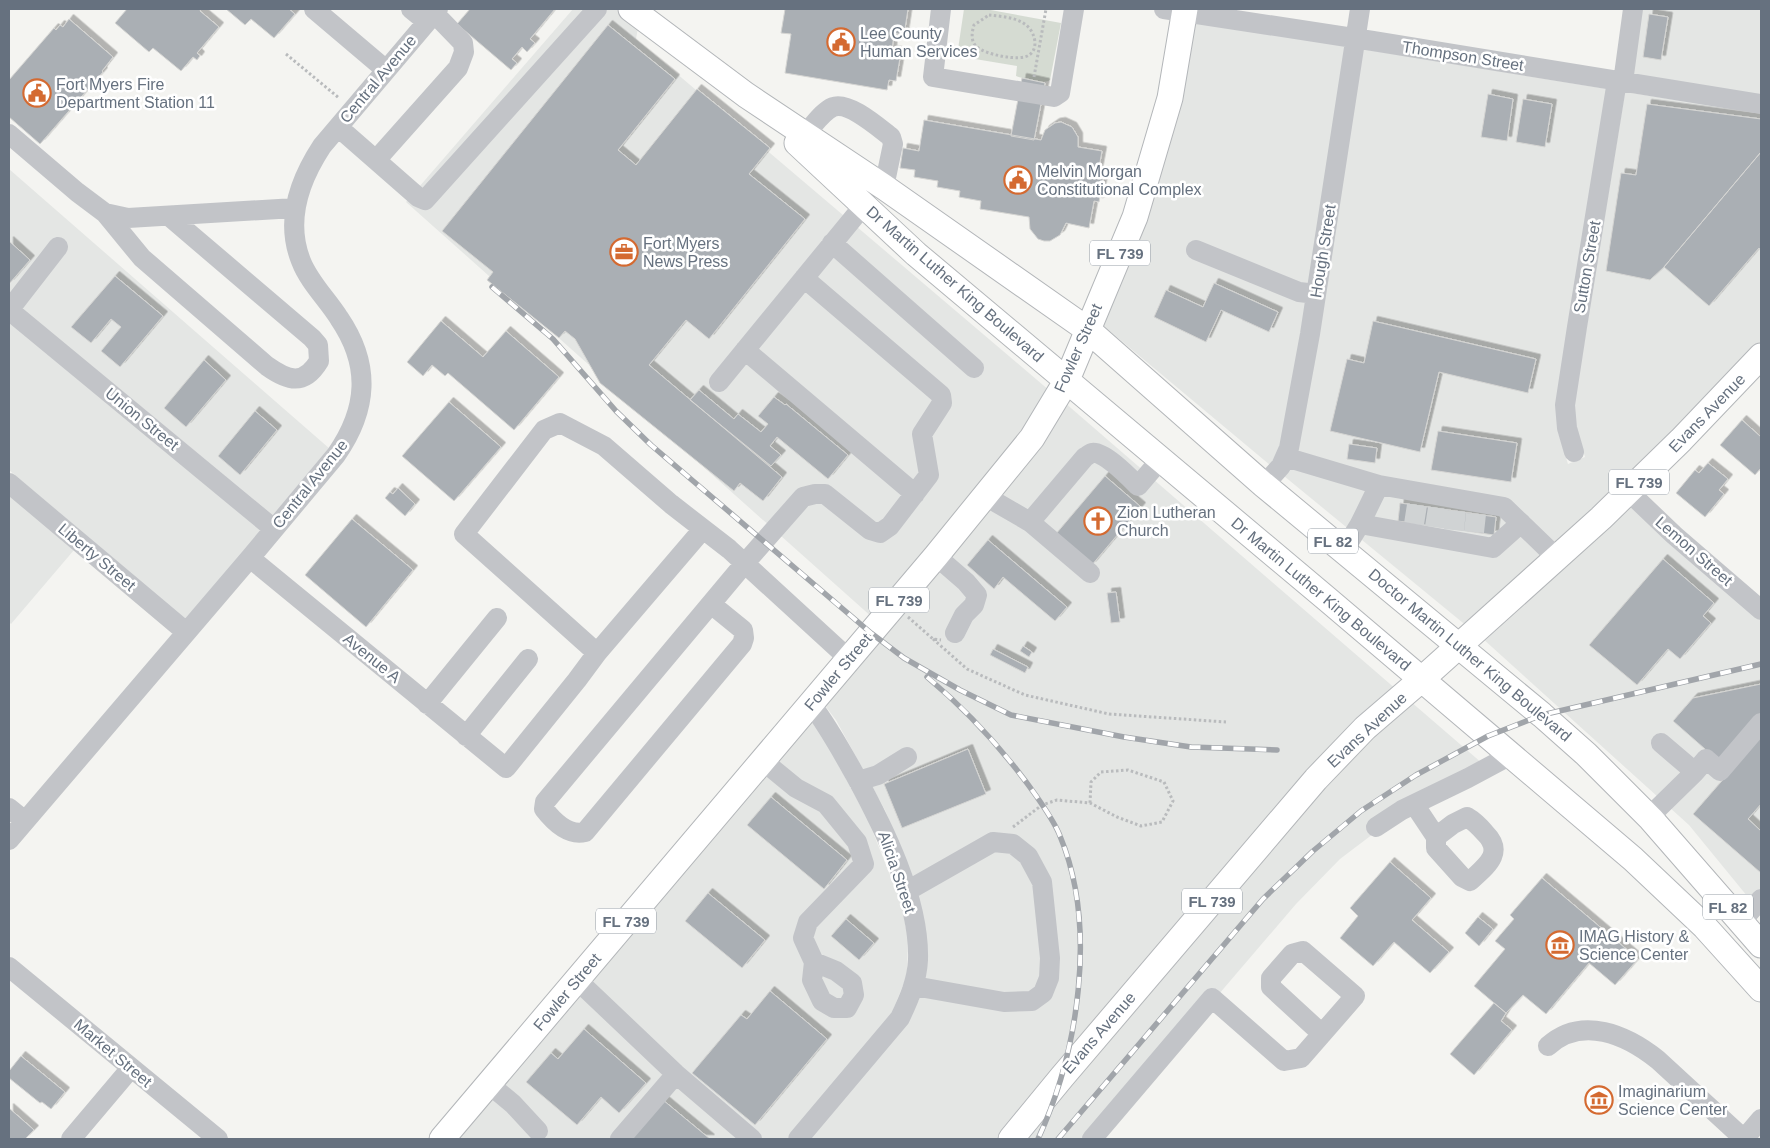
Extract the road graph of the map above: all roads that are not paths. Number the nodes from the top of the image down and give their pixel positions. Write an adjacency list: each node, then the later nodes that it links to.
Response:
1 (314, 9): 12 (street)
2 (411, 9): 10 (street)
3 (597, 9): 19 (street)
4 (941, 9): 5 (street)
5 (1074, 9)
6 (1360, 9): 11 (street, Hough Street)
7 (1633, 9): 13 (street, Sutton Street)
8 (1178, 10): 11 (street, Thompson Street); 32 (main road, Fowler Street / FL 739)
9 (637, 12): 14 (main road, Dr Martin Luther King Boulevard / FL 82)
10 (433, 15): 12 (street, Central Avenue); 19 (street)
11 (1356, 38): 13 (street, Thompson Street); 30 (street, Hough Street)
12 (386, 70): 16 (street, Central Avenue)
13 (1620, 82): 15 (street, Thompson Street); 38 (street, Sutton Street)
14 (746, 95): 18 (main road, Dr Martin Luther King Boulevard / FL 82); 21 (main road, Dr Martin Luther King Boulevard / FL 82)
15 (1761, 104)
16 (338, 126): 19 (street); 22 (street, Central Avenue)
17 (9, 134): 23 (street)
18 (805, 134): 20 (main road, Dr Martin Luther King Boulevard / FL 82); 20 (street)
19 (376, 159)
20 (884, 187): 29 (main road, Dr Martin Luther King Boulevard / FL 82)
21 (864, 205): 25 (street); 29 (main road); 36 (main road, Dr Martin Luther King Boulevard / FL 82)
22 (295, 208): 24 (street); 53 (street, Central Avenue)
23 (105, 213): 24 (street); 24 (street)
24 (170, 216)
25 (832, 243): 28 (street); 35 (street)
26 (58, 247): 31 (street)
27 (1196, 250): 30 (street)
28 (804, 278): 33 (street); 45 (street)
29 (1027, 286): 32 (main road, Dr Martin Luther King Boulevard / FL 82)
30 (1316, 294): 39 (street, Hough Street)
31 (9, 310): 53 (street, Union Street)
32 (1088, 330): 36 (main road, Fowler Street / FL 739); 42 (main road, Doctor Martin Luther King Boulevard / FL 82)
33 (745, 350): 37 (street); 45 (street)
34 (1761, 356): 44 (main road, Evans Avenue / FL 739)
35 (974, 368)
36 (1067, 380): 40 (main road, Dr Martin Luther King Boulevard / FL 82); 46 (main road, Fowler Street / FL 739)
37 (719, 382)
38 (1574, 452)
39 (1285, 457): 42 (street, Hough Street); 43 (street)
40 (1161, 459): 49 (street); 70 (main road, Dr Martin Luther King Boulevard / FL 82)
41 (9, 483): 64 (street, Liberty Street)
42 (1264, 485): 55 (main road, Doctor Martin Luther King Boulevard / FL 82)
43 (1379, 485): 47 (street); 52 (street)
44 (1629, 492): 58 (main road, Evans Avenue / FL 739); 62 (street, Lemon Street)
45 (915, 494): 59 (street)
46 (985, 496): 49 (street); 56 (main road, Fowler Street / FL 739)
47 (1415, 513): 48 (street); 48 (street); 52 (street)
48 (1446, 518): 50 (street); 50 (street)
49 (1030, 522): 60 (street)
50 (1475, 523): 51 (street); 51 (street)
51 (1521, 523): 58 (street)
52 (1360, 524): 55 (street)
53 (274, 529): 57 (street, Central Avenue)
54 (703, 529): 59 (street); 67 (street); 67 (street)
55 (1344, 550): 66 (main road, Doctor Martin Luther King Boulevard / FL 82)
56 (936, 556): 65 (street); 69 (main road, Fowler Street / FL 739)
57 (250, 558): 64 (street, Central Avenue); 71 (street, Avenue A)
58 (1557, 558): 66 (main road, Evans Avenue / FL 739)
59 (745, 563): 61 (street); 69 (street)
60 (1090, 573)
61 (711, 604): 61 (street)
62 (1761, 610)
63 (497, 618): 71 (street)
64 (186, 632): 84 (street, Central Avenue)
65 (955, 633)
66 (1460, 646): 70 (main road, Evans Avenue / FL 739); 83 (main road, Doctor Martin Luther King Boulevard / FL 82)
67 (597, 652): 74 (street, Avenue A)
68 (528, 659): 74 (street)
69 (849, 659): 72 (main road, Fowler Street / FL 739)
70 (1422, 679): 76 (main road, FL 82); 112 (main road, Evans Avenue / FL 739)
71 (427, 704): 74 (street, Avenue A)
72 (811, 704): 78 (main road, Fowler Street / FL 739); 80 (street, Alicia Street)
73 (1761, 724): 79 (street)
74 (466, 736)
75 (1661, 743): 79 (street)
76 (1511, 755): 81 (street); 98 (main road, FL 82)
77 (907, 757): 80 (street)
78 (762, 761): 89 (street); 96 (main road, Fowler Street / FL 739)
79 (1695, 772): 83 (street)
80 (858, 781): 88 (street, Alicia Street)
81 (1414, 804): 85 (street); 86 (street)
82 (9, 808): 84 (street)
83 (1649, 816): 92 (main road, Doctor Martin Luther King Boulevard / FL 82)
84 (25, 821): 87 (street, Central Avenue)
85 (1376, 827)
86 (1436, 838)
87 (9, 840)
88 (893, 855): 89 (street); 90 (street, Alicia Street)
89 (864, 864): 94 (street)
90 (906, 892): 97 (street, Alicia Street); 97 (street)
91 (1761, 899): 92 (street)
92 (1741, 922): 93 (main road, Doctor Martin Luther King Boulevard / FL 82)
93 (1761, 945)
94 (814, 962)
95 (9, 967): 101 (street, Market Street)
96 (577, 980): 102 (street); 103 (main road, Fowler Street / FL 739)
97 (914, 986): 111 (street, Alicia Street)
98 (1761, 988)
99 (1322, 1034): 113 (street)
100 (1548, 1046): 114 (street)
101 (131, 1068): 106 (street); 107 (street, Market Street)
102 (676, 1074): 109 (street); 110 (street)
103 (489, 1084): 105 (street); 108 (main road, Fowler Street / FL 739)
104 (1761, 1119): 114 (street)
105 (538, 1131)
106 (71, 1139)
107 (218, 1139)
108 (442, 1139)
109 (620, 1139)
110 (752, 1139)
111 (798, 1139)
112 (1011, 1139)
113 (1092, 1139)
114 (1744, 1139)

